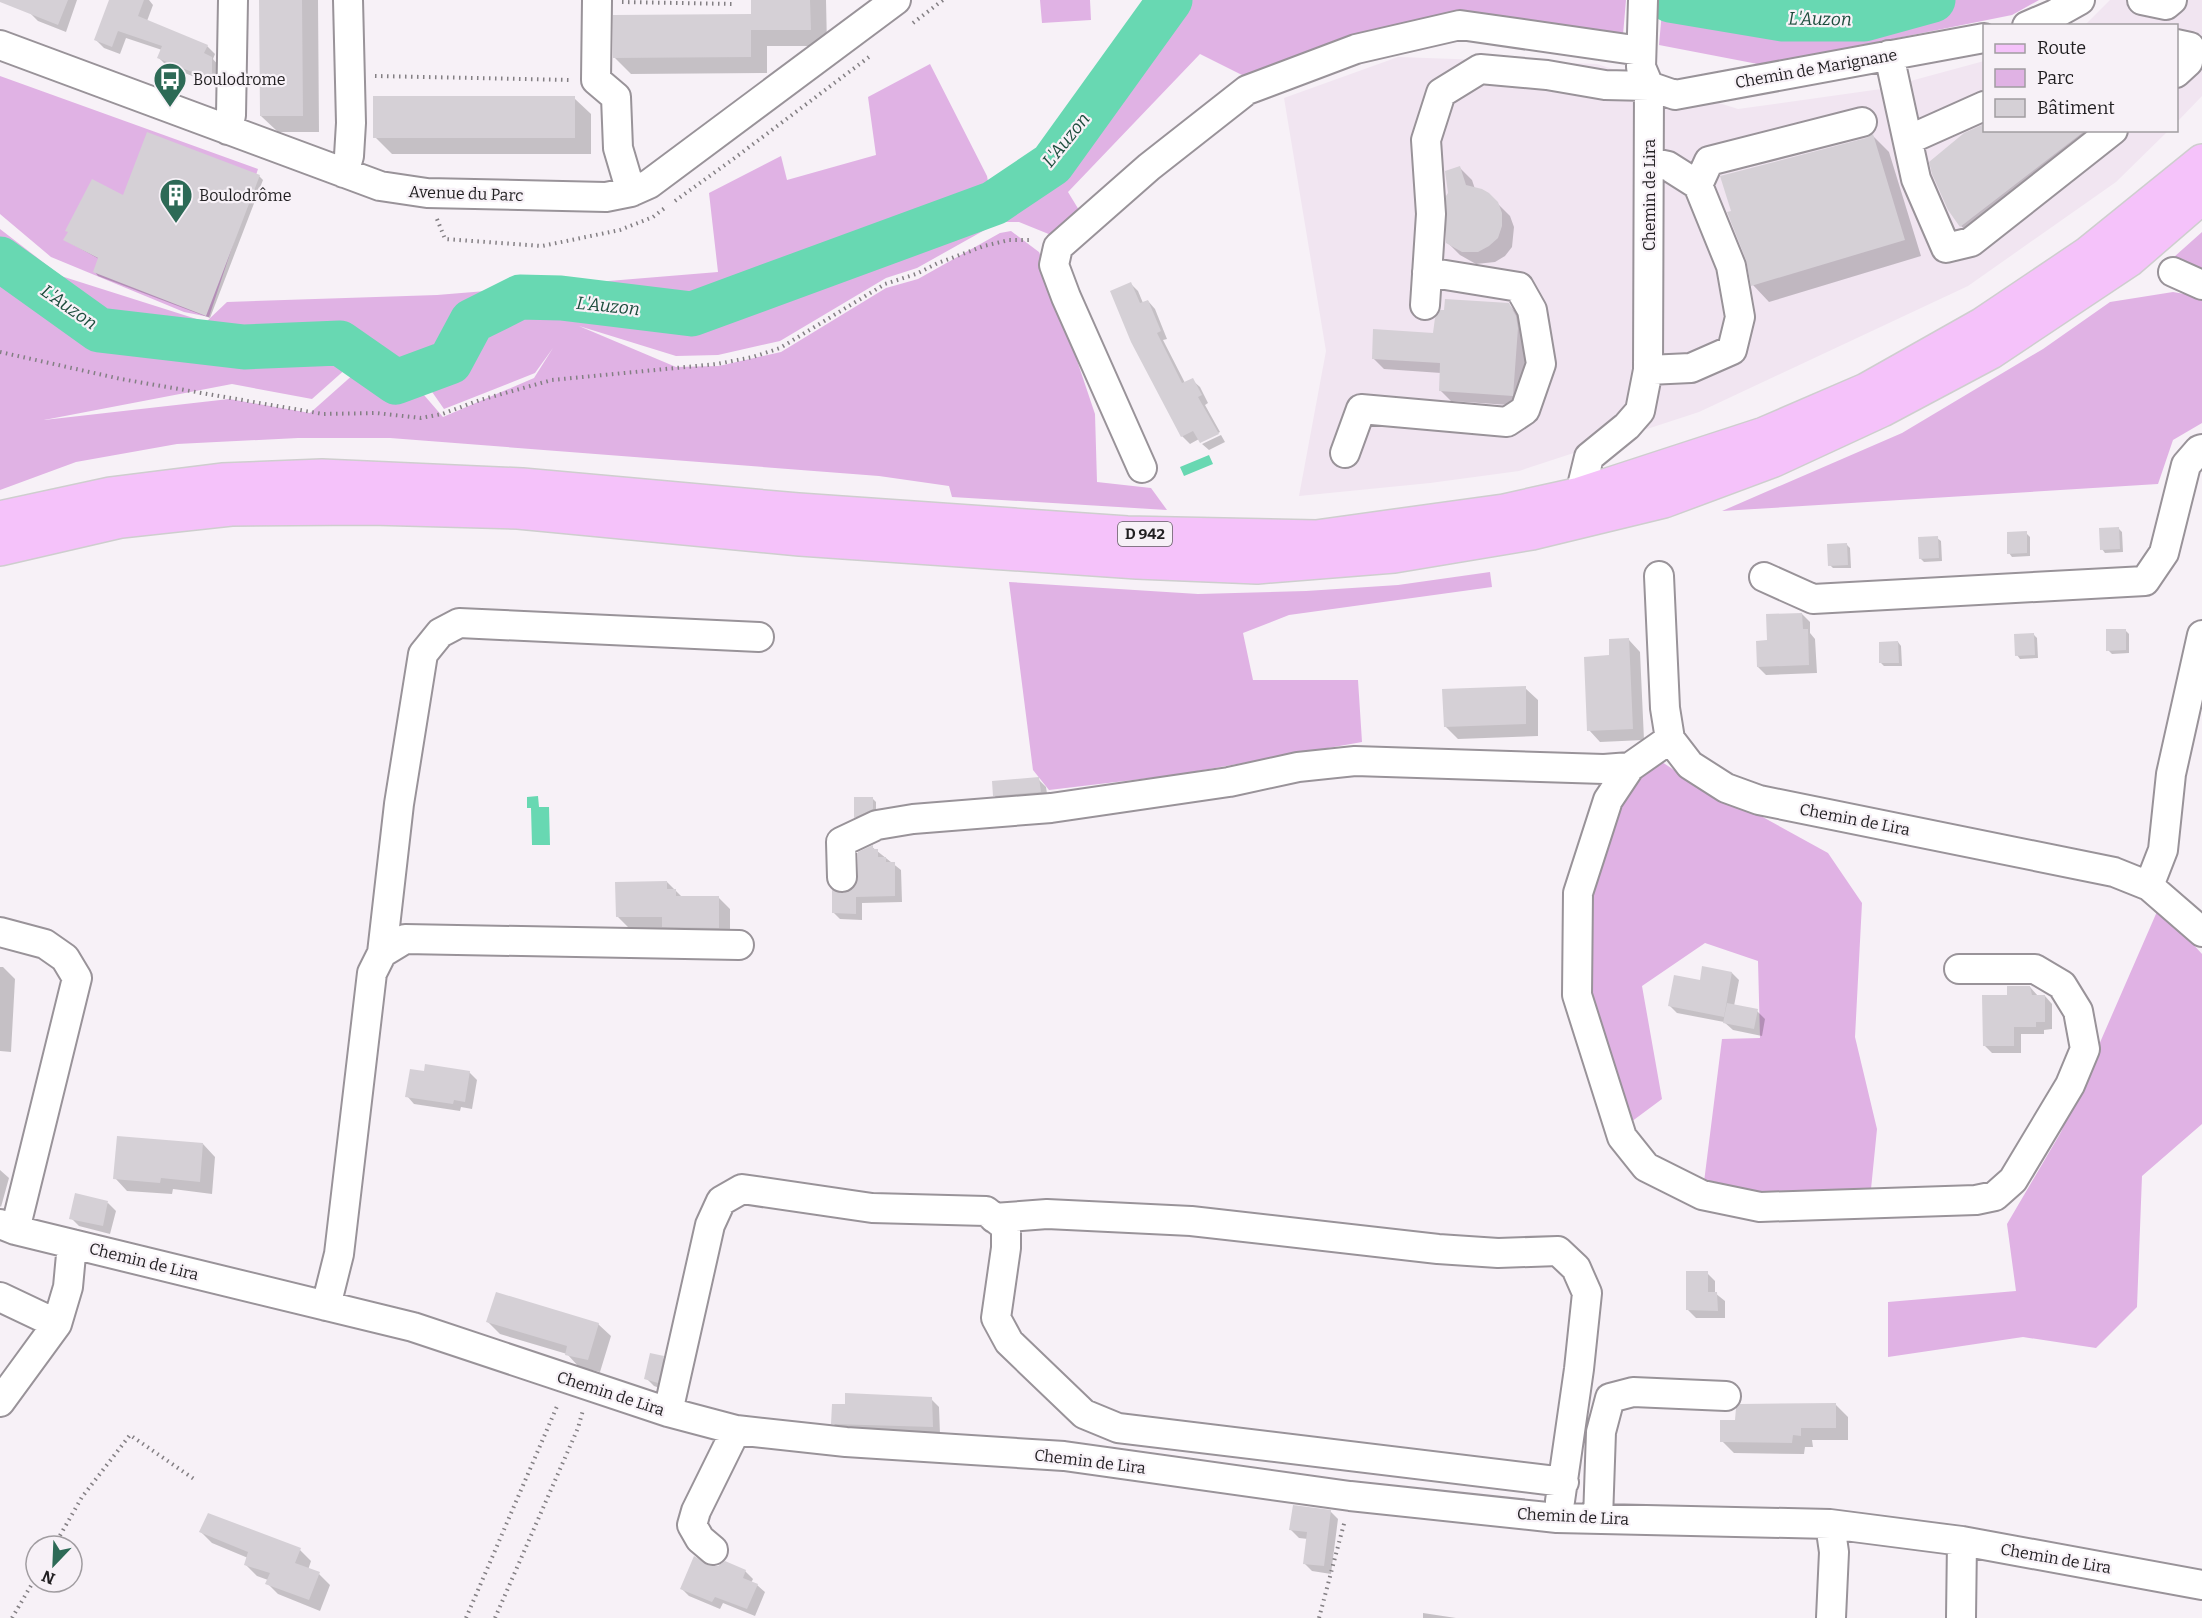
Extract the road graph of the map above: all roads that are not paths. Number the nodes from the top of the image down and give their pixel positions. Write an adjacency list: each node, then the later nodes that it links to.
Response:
1 (233, 0): 19 (street)
2 (348, 0): 24 (street)
3 (896, 0): 26 (street, Avenue du Parc)
4 (2080, 0): 9 (street)
5 (2142, 0): 6 (street)
6 (2172, 0)
7 (597, 1): 26 (street)
8 (1642, 11): 13 (street, Chemin de Lira)
9 (2032, 24)
10 (1983, 38): 14 (street, Chemin de Marignane)
11 (2178, 44): 15 (street)
12 (0, 45): 19 (street, Avenue du Parc)
13 (1641, 51): 16 (street, Chemin de Lira); 35 (street)
14 (1889, 55): 16 (street, Chemin de Marignane); 21 (street)
15 (2178, 71)
16 (1649, 86): 23 (street, Chemin de Lira); 28 (street, Chemin de Marignane)
17 (1983, 106): 21 (street)
18 (1862, 122): 25 (street)
19 (228, 130): 24 (street, Avenue du Parc)
20 (2110, 132): 21 (street)
21 (1908, 140)
22 (2202, 161): 36 (main road, D 942)
23 (1649, 162): 25 (street); 32 (street, Chemin de Lira)
24 (344, 173): 26 (street, Avenue du Parc)
25 (1698, 184): 32 (street)
26 (631, 192)
27 (2202, 197): 38 (main road, D 942)
28 (1427, 272): 31 (street, Chemin de Marignane); 34 (street)
29 (2173, 272): 30 (street)
30 (2202, 285)
31 (1425, 305)
32 (1648, 370): 36 (street, Chemin de Lira)
33 (2202, 449): 40 (street)
34 (1345, 453)
35 (1142, 468)
36 (1580, 494): 37 (main road, D 942)
37 (0, 518)
38 (0, 549)
39 (1659, 576): 43 (street, Chemin de Lira)
40 (1764, 577)
41 (2202, 635): 46 (street)
42 (759, 638): 50 (street)
43 (1670, 739): 44 (street); 46 (street, Chemin de Lira)
44 (1630, 767): 45 (street); 51 (street)
45 (842, 877)
46 (2149, 886): 48 (street, Chemin de Lira)
47 (0, 932): 53 (street)
48 (2202, 932)
49 (739, 945): 50 (street)
50 (382, 953): 56 (street)
51 (1959, 969)
52 (994, 1218): 60 (street); 62 (street); 62 (street)
53 (8, 1227): 54 (street, Chemin de Lira)
54 (72, 1244): 56 (street, Chemin de Lira); 57 (street)
55 (0, 1297): 57 (street)
56 (326, 1306): 60 (street, Chemin de Lira)
57 (57, 1324): 59 (street)
58 (1726, 1396): 64 (street)
59 (0, 1402)
60 (668, 1412): 61 (street, Chemin de Lira)
61 (736, 1430): 63 (street, Chemin de Lira); 67 (street)
62 (1564, 1482): 63 (street)
63 (1557, 1518): 64 (street, Chemin de Lira)
64 (1598, 1519): 65 (street, Chemin de Lira)
65 (1830, 1524): 66 (street, Chemin de Lira); 69 (street)
66 (1962, 1541): 68 (street, Chemin de Lira); 70 (street)
67 (713, 1550)
68 (2202, 1585)
69 (1831, 1618)
70 (1961, 1618)

